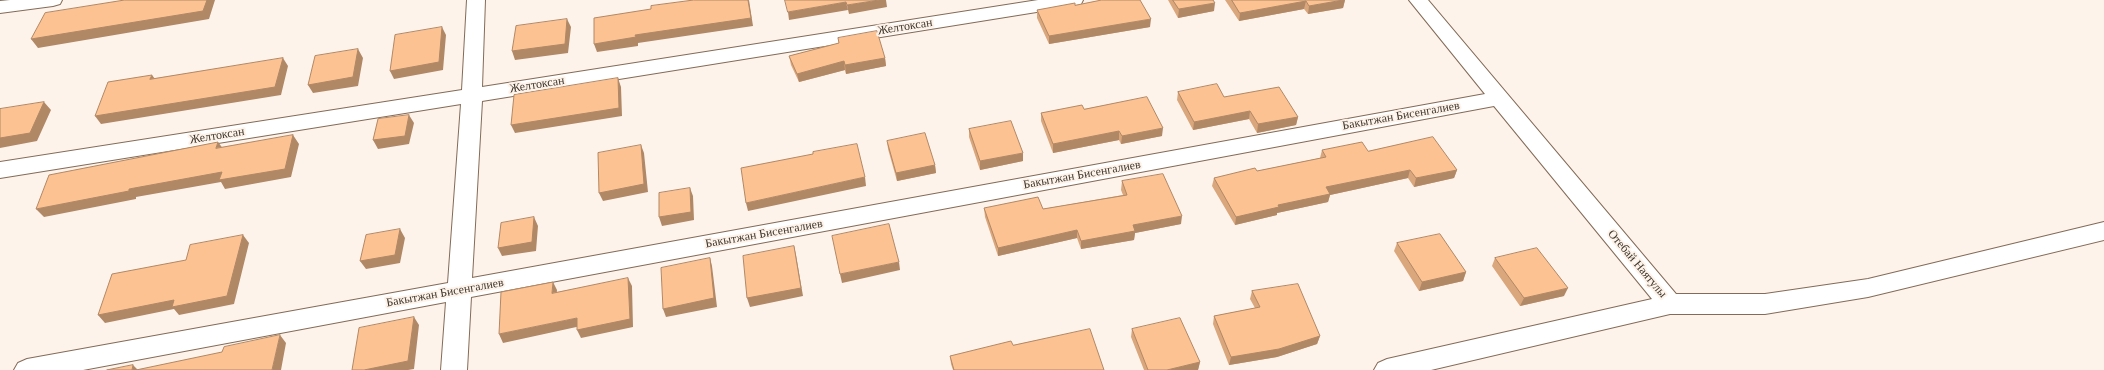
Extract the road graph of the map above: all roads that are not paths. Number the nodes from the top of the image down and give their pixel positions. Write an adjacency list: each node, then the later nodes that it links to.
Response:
1 (52, 0): 5 (street)
2 (476, 0): 6 (street)
3 (1074, 0): 6 (street, Желтоксан)
4 (1418, 0): 7 (street, Отебай Наятулы)
5 (0, 7)
6 (472, 95): 8 (street, Желтоксан); 10 (street)
7 (1500, 98): 10 (street, Бакытжан Бисенгалиев); 11 (street, Отебай Наятулы)
8 (0, 170)
9 (2104, 231): 11 (street)
10 (458, 290): 12 (street, Бакытжан Бисенгалиев); 13 (street)
11 (1670, 304): 14 (street, Отебай Наятулы)
12 (27, 370)
13 (454, 370)
14 (1387, 370)

